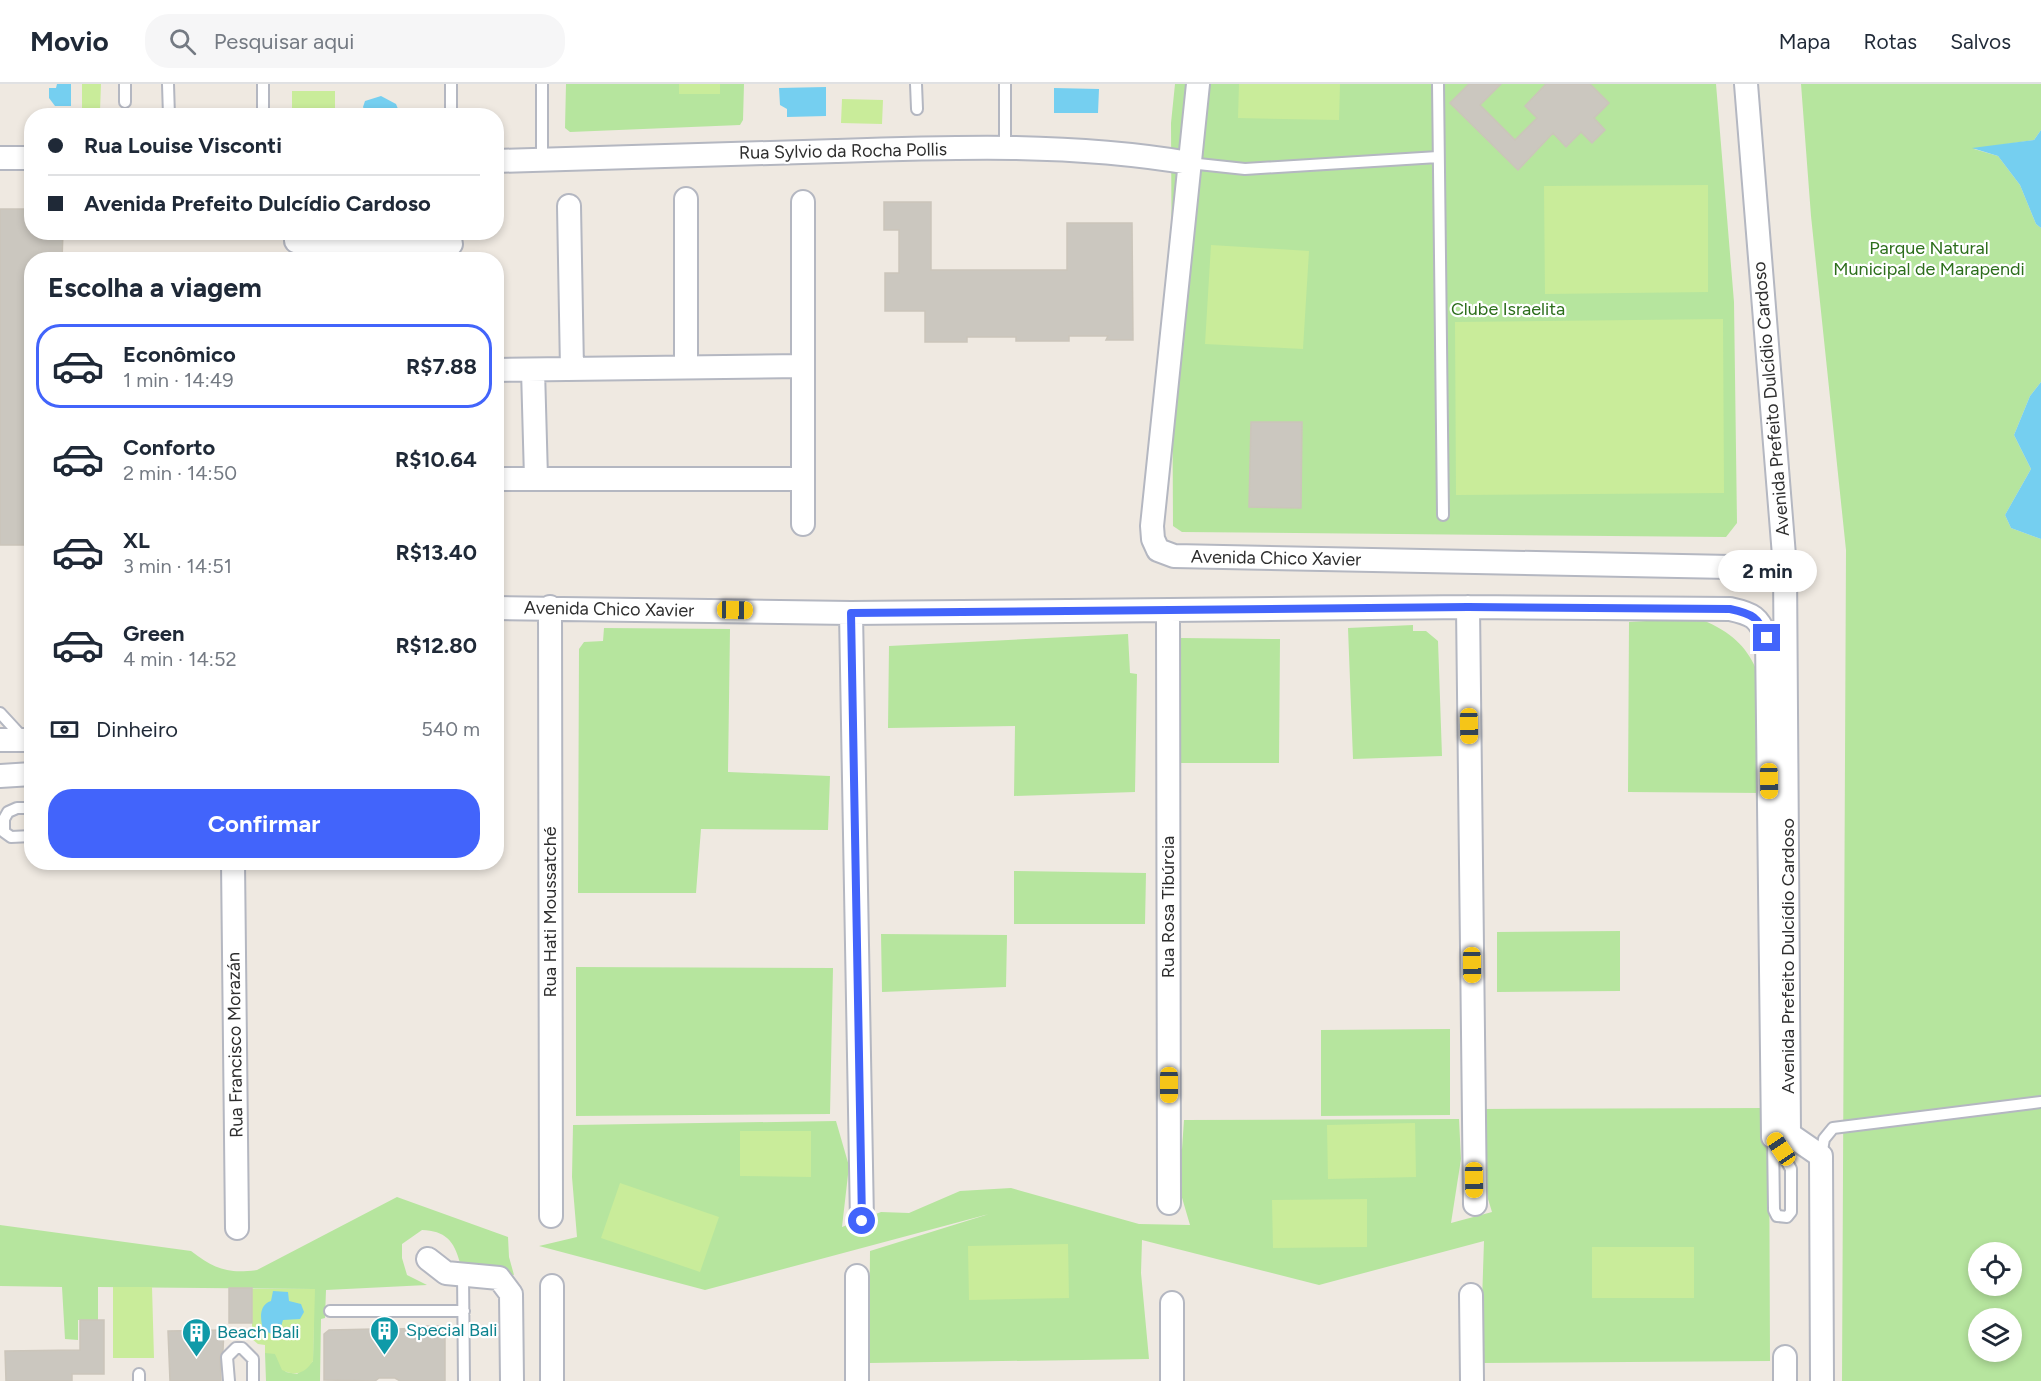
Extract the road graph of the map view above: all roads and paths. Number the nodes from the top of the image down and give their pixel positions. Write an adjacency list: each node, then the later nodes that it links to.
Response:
1 (125, 84): 11 (lane)
2 (168, 84): 12 (lane)
3 (263, 84): 13 (lane)
4 (451, 84): 14 (lane)
5 (542, 84): 20 (lane)
6 (916, 84): 15 (lane)
7 (1005, 84): 16 (lane)
8 (1198, 84): 22 (street)
9 (1438, 84): 17 (lane)
10 (1746, 84): 38 (street, Avenida Prefeito Dulcídio Cardoso)
11 (125, 102)
12 (169, 108)
13 (263, 108)
14 (451, 108)
15 (917, 109)
16 (1005, 148): 20 (street, Rua Sylvio da Rocha Pollis); 22 (street, Rua Sylvio da Rocha Pollis)
17 (1438, 157): 22 (lane); 36 (lane)
18 (0, 158): 19 (street)
19 (24, 158)
20 (542, 160): 21 (street, Rua Sylvio da Rocha Pollis)
21 (504, 161)
22 (1189, 163): 38 (street, Avenida Chico Xavier)
23 (686, 199): 29 (street)
24 (803, 202): 28 (street)
25 (569, 206): 30 (street)
26 (296, 241): 27 (street)
27 (451, 245)
28 (803, 366): 29 (street); 35 (street)
29 (686, 367): 30 (street)
30 (572, 369): 32 (street)
31 (504, 370): 32 (street)
32 (533, 370): 33 (street)
33 (536, 478): 34 (street); 35 (street)
34 (504, 479)
35 (802, 479): 37 (street)
36 (1443, 515)
37 (803, 524)
38 (1785, 568): 57 (street, Avenida Prefeito Dulcídio Cardoso)
39 (550, 607): 41 (street, Avenida Chico Xavier); 44 (street, Avenida Chico Xavier); 60 (street, Rua Hati Moussatché)
40 (1468, 607): 42 (street, Avenida Chico Xavier); 43 (street, Avenida Chico Xavier); 59 (street)
41 (504, 608)
42 (1730, 609): 56 (street, Avenida Prefeito Dulcídio Cardoso)
43 (1168, 611): 44 (street, Avenida Chico Xavier); 58 (street, Rua Rosa Tibúrcia)
44 (851, 613): 61 (street)
45 (0, 713): 46 (lane)
46 (24, 736)
47 (0, 740): 48 (street)
48 (24, 740)
49 (24, 774): 50 (street)
50 (0, 776)
51 (24, 808): 52 (lane)
52 (2, 819): 53 (lane)
53 (24, 836)
54 (234, 870): 62 (street, Rua Francisco Morazán)
55 (2041, 1102): 57 (lane)
56 (1773, 1137): 56 (lane)
57 (1821, 1156): 81 (street)
58 (1169, 1203)
59 (1475, 1204)
60 (551, 1216)
61 (862, 1221)
62 (237, 1228)
63 (428, 1259): 64 (street)
64 (463, 1273): 70 (lane); 75 (street)
65 (857, 1276): 77 (street)
66 (552, 1286): 76 (street)
67 (1471, 1295): 79 (street)
68 (1172, 1304): 78 (street)
69 (330, 1311): 70 (lane)
70 (464, 1311): 74 (lane)
71 (1785, 1357): 80 (street)
72 (229, 1381): 73 (lane)
73 (253, 1381)
74 (464, 1381)
75 (512, 1381)
76 (552, 1381)
77 (857, 1381)
78 (1172, 1381)
79 (1472, 1381)
80 (1785, 1381)
81 (1821, 1381)

